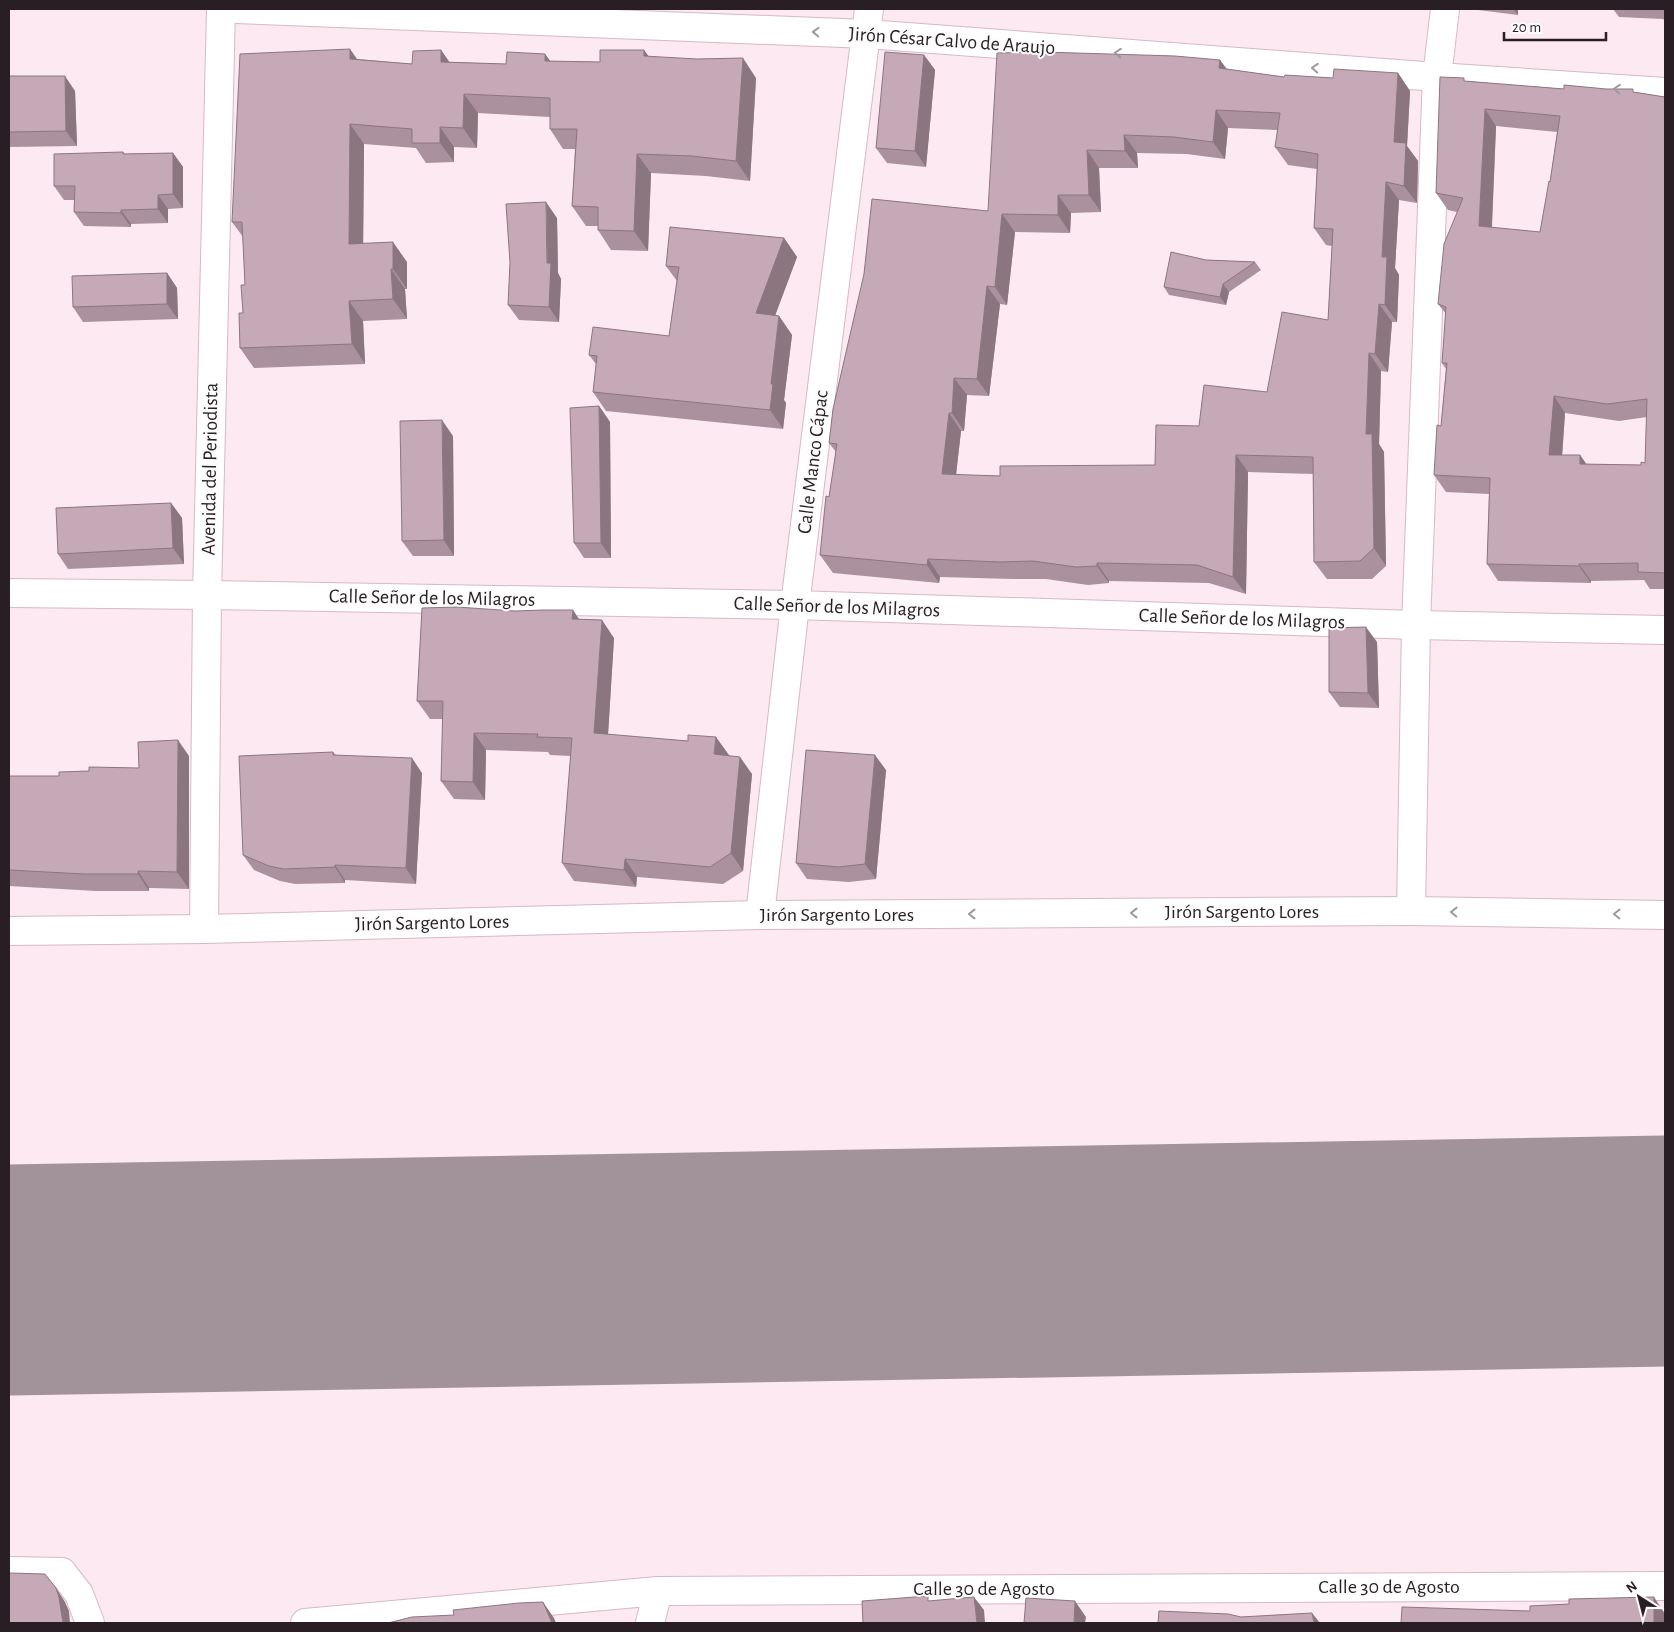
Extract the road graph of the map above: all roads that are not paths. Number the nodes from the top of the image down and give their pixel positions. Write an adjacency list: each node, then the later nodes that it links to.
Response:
1 (221, 9): 8 (street, Avenida del Periodista)
2 (237, 9): 4 (street, Jirón César Calvo de Araujo, one-way to 2)
3 (1445, 9): 5 (street)
4 (868, 21): 5 (street, Jirón César Calvo de Araujo, one-way to 4); 9 (street, Calle Manco Cápac)
5 (1437, 77): 6 (street, Jirón César Calvo de Araujo, one-way to 5); 10 (street)
6 (1665, 92)
7 (9, 594): 8 (street, Calle Señor de los Milagros)
8 (207, 594): 9 (street, Calle Señor de los Milagros); 15 (street, Avenida del Periodista)
9 (795, 605): 10 (street, Calle Señor de los Milagros); 13 (street, Calle Manco Cápac)
10 (1416, 625): 11 (street, Calle Señor de los Milagros); 12 (street)
11 (1665, 630)
12 (1411, 911): 13 (street, Jirón Sargento Lores, one-way to 13); 14 (street, Jirón Sargento Lores, one-way to 12)
13 (760, 915): 15 (street, Jirón Sargento Lores)
14 (1665, 915)
15 (204, 929): 16 (street, Jirón Sargento Lores)
16 (9, 931)
17 (9, 1571): 20 (street)
18 (1665, 1586): 19 (street, Calle 30 de Agosto)
19 (658, 1591): 21 (street, Calle 30 de Agosto); 22 (street)
20 (90, 1623)
21 (305, 1623)
22 (650, 1623)

